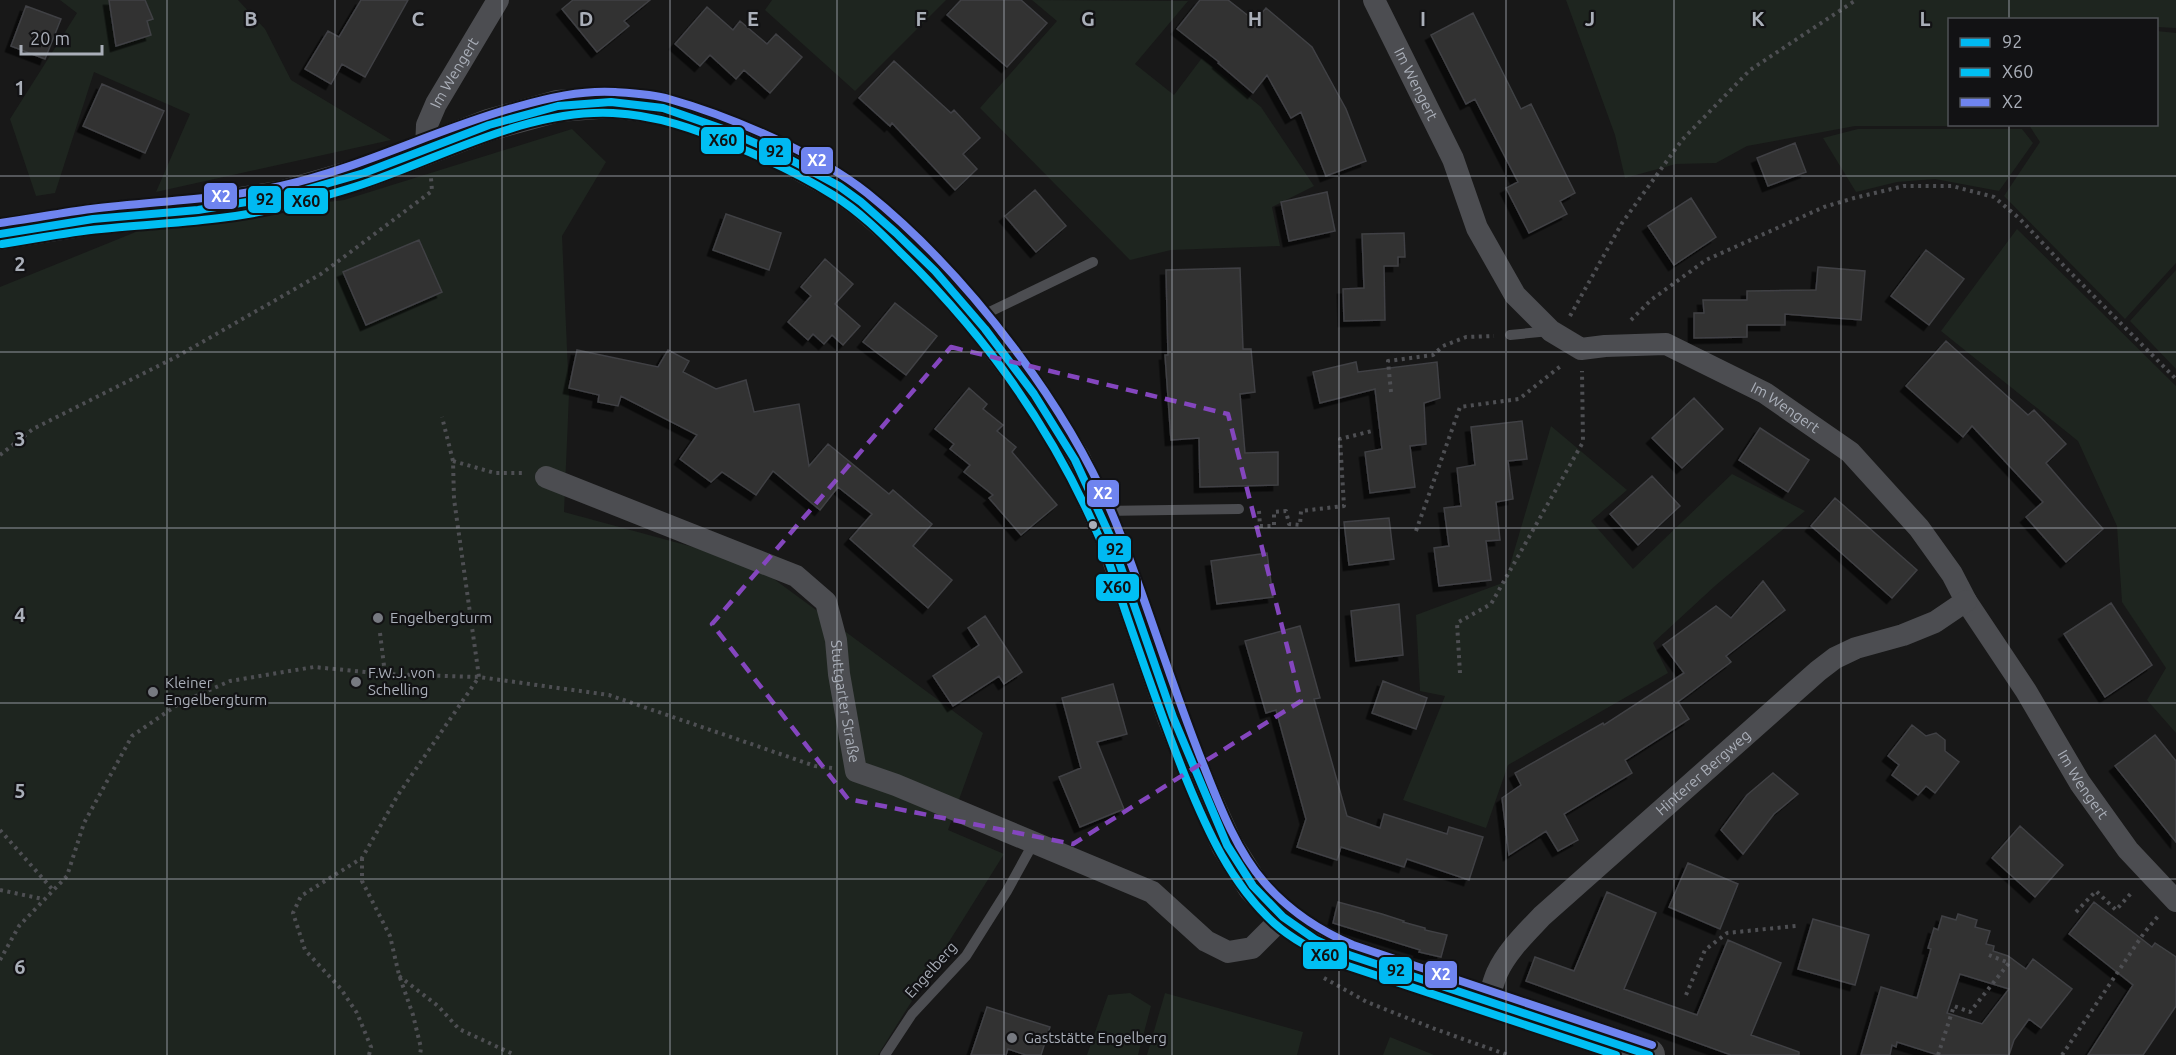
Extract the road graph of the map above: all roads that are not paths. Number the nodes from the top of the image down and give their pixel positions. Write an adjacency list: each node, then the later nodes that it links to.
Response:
1 (498, 0): 3 (street, Im Wengert)
2 (1374, 0): 7 (street, Im Wengert)
3 (426, 150): 4 (main road); 6 (main road)
4 (0, 234)
5 (1092, 262): 6 (lane)
6 (976, 319): 11 (main road)
7 (1555, 333): 8 (lane); 12 (street, Im Wengert)
8 (1510, 334)
9 (546, 477): 13 (street, Stuttgarter Straße)
10 (1239, 509): 11 (lane)
11 (1098, 511): 15 (main road)
12 (1966, 601): 14 (street, Im Wengert); 16 (street, Hinterer Bergweg)
13 (1034, 842): 15 (street, Stuttgarter Straße); 17 (lane, Engelberg)
14 (2176, 901)
15 (1283, 917): 16 (main road)
16 (1488, 1001): 18 (main road)
17 (885, 1055)
18 (1649, 1055)

